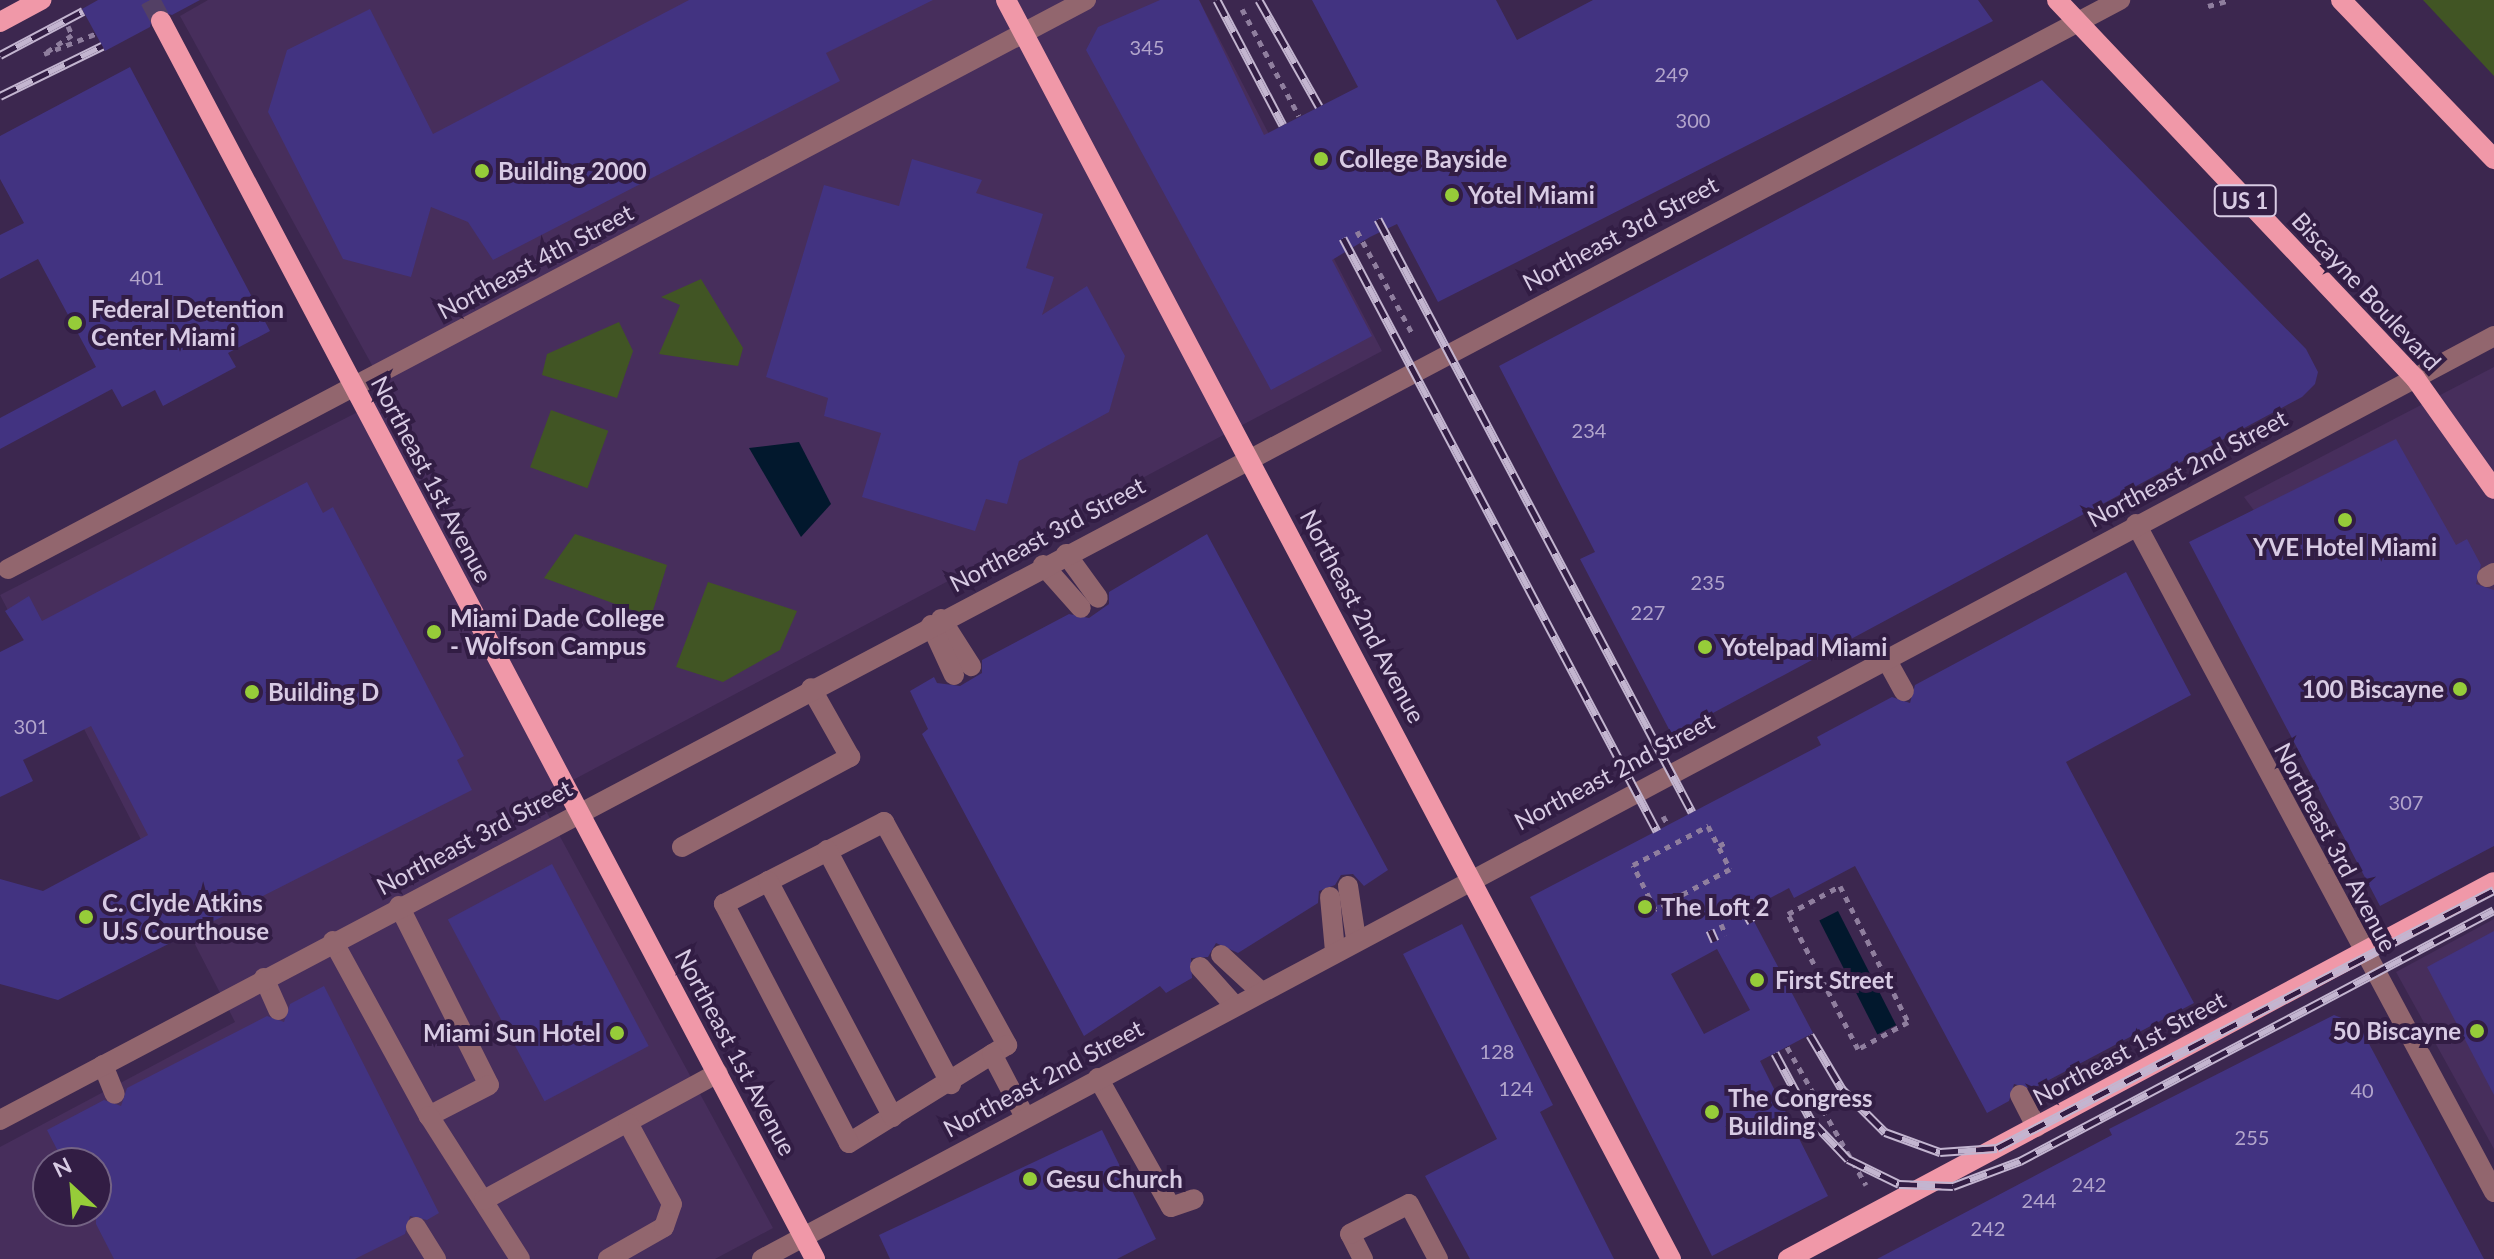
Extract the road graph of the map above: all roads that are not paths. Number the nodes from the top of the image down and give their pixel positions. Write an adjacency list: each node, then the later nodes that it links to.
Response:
1 (41, 0): 8 (main road)
2 (1006, 0): 10 (main road, Northeast 2nd Avenue)
3 (1086, 0): 10 (street, Northeast 4th Street)
4 (2057, 0): 9 (main road, Biscayne Boulevard / US 1)
5 (2120, 0): 9 (street, Northeast 3rd Street)
6 (2341, 0): 11 (main road)
7 (161, 21): 14 (main road, Northeast 1st Avenue)
8 (0, 22)
9 (2075, 23): 13 (main road, Biscayne Boulevard / US 1); 15 (street, Northeast 3rd Street)
10 (1023, 34): 14 (street, Northeast 4th Street); 15 (main road, Northeast 2nd Avenue)
11 (2494, 159)
12 (2494, 336): 13 (street, Northeast 2nd Street)
13 (2415, 378): 16 (main road, Biscayne Boulevard / US 1); 17 (street, Northeast 2nd Street)
14 (353, 385): 20 (street, Northeast 4th Street); 26 (main road, Northeast 1st Avenue)
15 (1250, 457): 18 (street, Northeast 3rd Street); 29 (main road, Northeast 2nd Avenue)
16 (2494, 489)
17 (2136, 524): 22 (street, Northeast 2nd Street); 38 (street, Northeast 3rd Avenue)
18 (1066, 554): 19 (street, Northeast 3rd Street); 19 (street)
19 (1043, 565): 21 (street, Northeast 3rd Street)
20 (8, 569)
21 (936, 622): 23 (street); 24 (street, Northeast 3rd Street)
22 (1885, 657): 25 (street); 29 (street, Northeast 2nd Street)
23 (962, 670)
24 (811, 688): 26 (street, Northeast 3rd Street); 27 (street)
25 (1904, 691)
26 (578, 810): 34 (street, Northeast 3rd Street); 47 (main road, Northeast 1st Avenue)
27 (682, 847)
28 (827, 850): 30 (street); 45 (street); 49 (street)
29 (1471, 877): 35 (street, Northeast 2nd Street); 70 (main road, Northeast 2nd Avenue)
30 (768, 881): 53 (street); 53 (street)
31 (2494, 882): 38 (main road, Northeast 1st Street)
32 (1348, 886): 35 (street)
33 (1330, 897): 37 (street)
34 (399, 906): 36 (street, Northeast 3rd Street); 52 (street)
35 (1356, 939): 37 (street, Northeast 2nd Street)
36 (333, 941): 41 (street, Northeast 3rd Street); 52 (street)
37 (1335, 951): 42 (street, Northeast 2nd Street)
38 (2362, 952): 57 (main road, Northeast 1st Street); 58 (street, Northeast 3rd Avenue)
39 (1221, 955): 42 (street)
40 (1200, 967): 43 (street)
41 (264, 978): 44 (street); 46 (street, Northeast 3rd Street)
42 (1260, 991): 43 (street, Northeast 2nd Street)
43 (1234, 1005): 48 (street, Northeast 2nd Street)
44 (278, 1010)
45 (992, 1054): 49 (street); 54 (street)
46 (103, 1065): 50 (street); 55 (street, Northeast 3rd Street)
47 (718, 1073): 56 (street); 62 (main road, Northeast 1st Avenue)
48 (1098, 1078): 54 (street, Northeast 2nd Street); 59 (street)
49 (951, 1084): 53 (street)
50 (115, 1094)
51 (2020, 1095): 57 (street)
52 (429, 1116): 60 (street)
53 (893, 1117)
54 (1025, 1117): 62 (street, Northeast 2nd Street)
55 (0, 1120)
56 (628, 1123): 60 (street); 65 (street)
57 (2036, 1127): 71 (main road, Northeast 1st Street)
58 (2494, 1192)
59 (1194, 1199)
60 (484, 1200): 64 (street)
61 (416, 1227): 63 (street)
62 (803, 1237): 66 (street, Northeast 2nd Street); 67 (main road, Northeast 1st Avenue)
63 (436, 1259)
64 (520, 1259)
65 (608, 1259)
66 (762, 1259)
67 (815, 1259)
68 (1363, 1259): 69 (street)
69 (1438, 1259)
70 (1671, 1259)
71 (1788, 1259)

